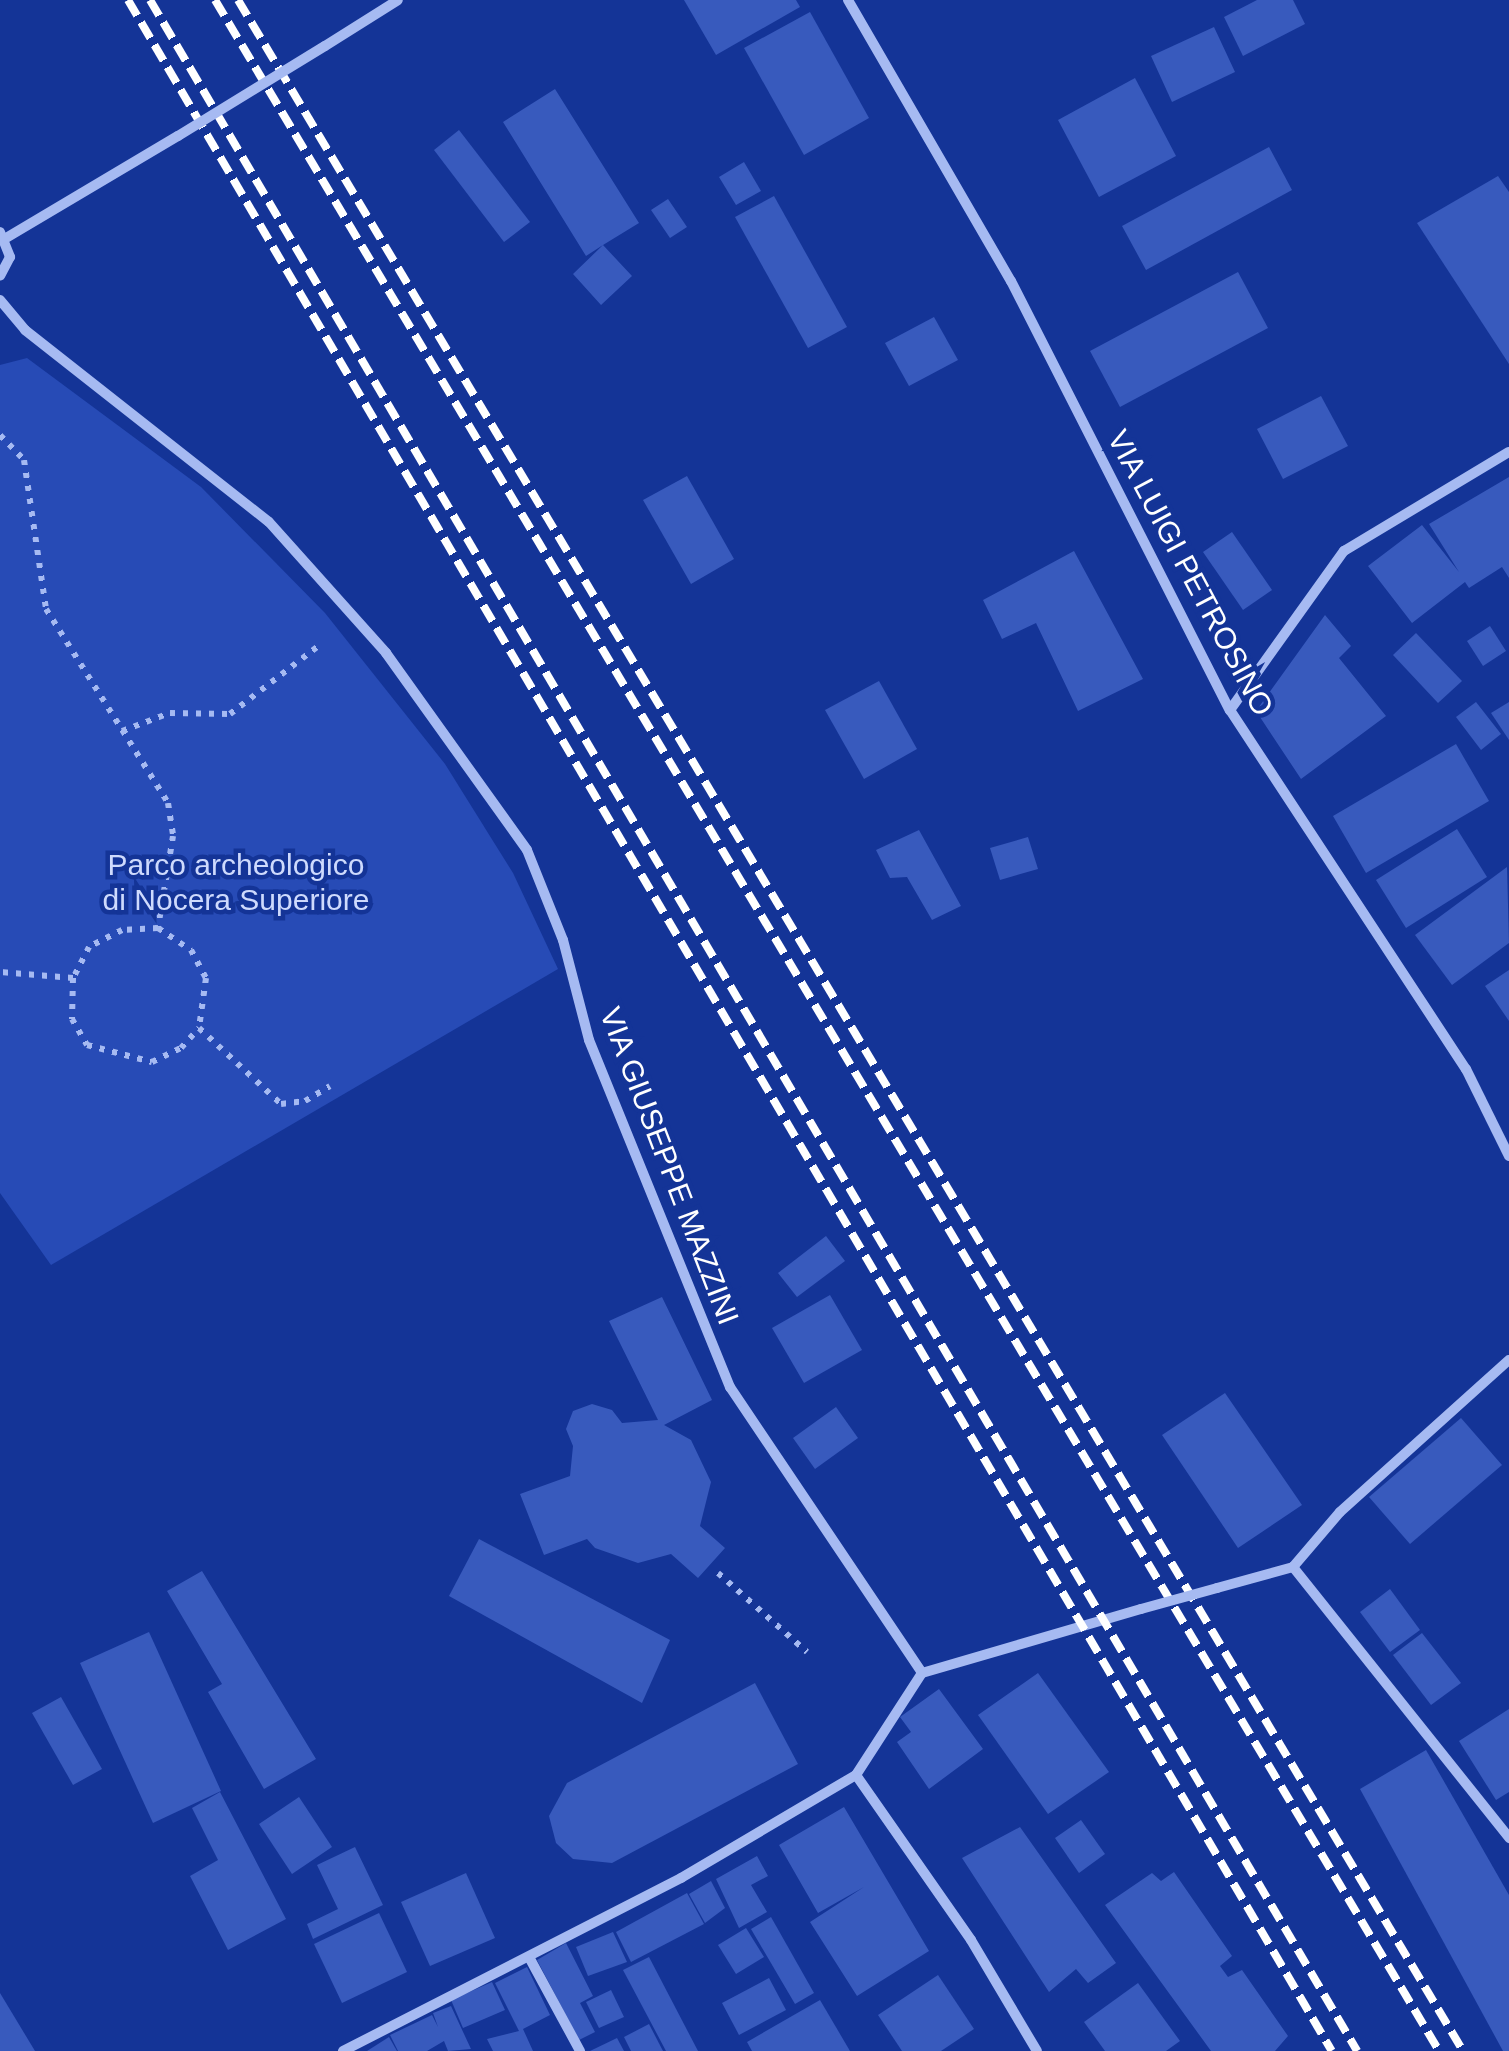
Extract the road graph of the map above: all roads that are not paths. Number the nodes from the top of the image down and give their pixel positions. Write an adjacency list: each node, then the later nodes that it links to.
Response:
1 (398, 0): 3 (street, bridge)
2 (848, 0): 7 (street, VIA LUIGI PETROSINO)
3 (3, 235): 4 (street)
4 (0, 276)
5 (0, 300): 11 (street, VIA GIUSEPPE MAZZINI)
6 (1509, 452): 7 (street)
7 (1230, 710): 8 (street, VIA LUIGI PETROSINO)
8 (1509, 1156)
9 (1509, 1360): 10 (street)
10 (1293, 1567): 11 (street, bridge); 13 (street)
11 (922, 1673): 12 (street)
12 (856, 1776): 14 (street); 17 (street)
13 (1509, 1838)
14 (529, 1957): 15 (street); 16 (street)
15 (344, 2051)
16 (580, 2051)
17 (1037, 2051)

